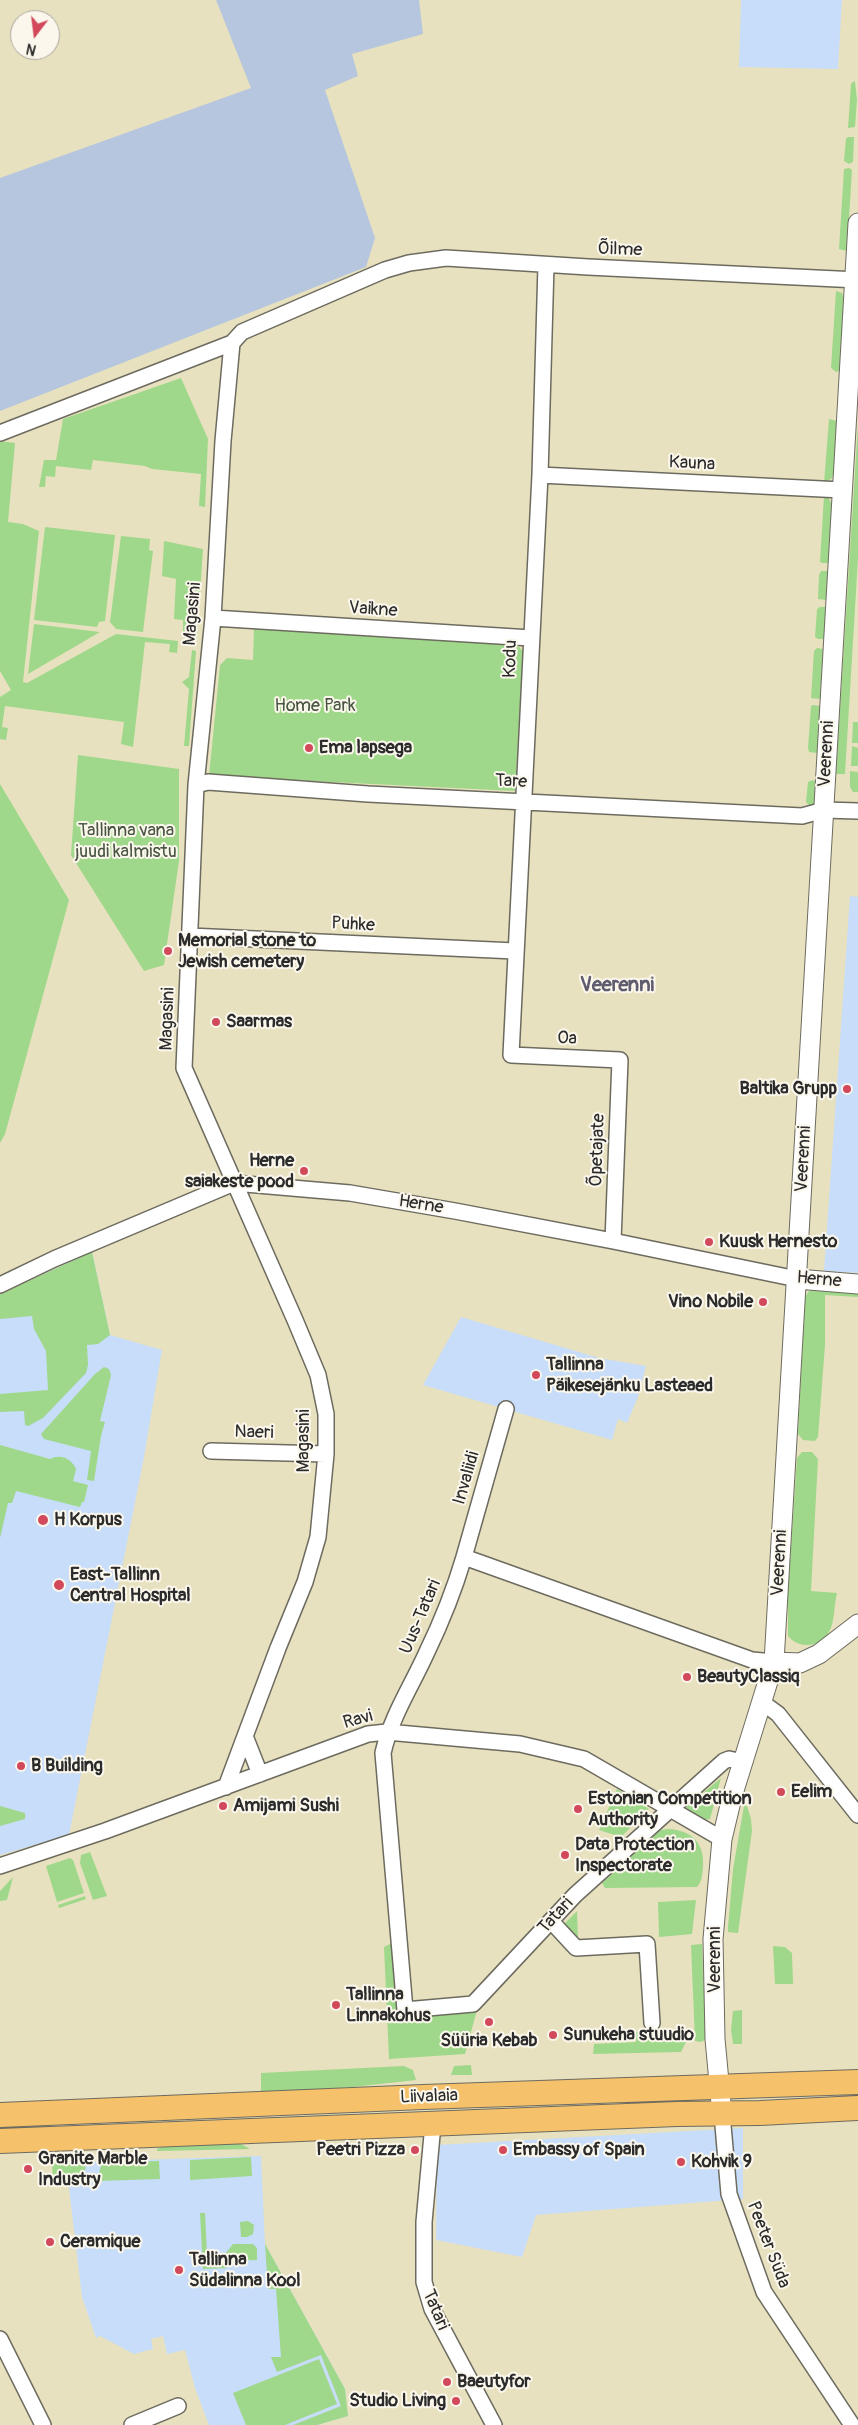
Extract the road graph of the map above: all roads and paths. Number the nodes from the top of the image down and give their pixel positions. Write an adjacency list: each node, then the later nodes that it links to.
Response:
1 (858, 224): 3 (street, Veerenni)
2 (546, 265): 3 (street, Õilme); 4 (street, Õilme); 6 (street, Kodu)
3 (856, 280): 7 (street, Veerenni)
4 (232, 344): 5 (street); 8 (street, Magasini)
5 (0, 433)
6 (540, 475): 7 (street, Kauna); 9 (street, Kodu)
7 (842, 490): 12 (street, Veerenni)
8 (213, 618): 9 (street, Vaikne); 10 (street, Magasini)
9 (531, 638): 11 (street, Kodu)
10 (196, 785): 11 (street, Tare); 14 (street, Magasini)
11 (525, 801): 12 (street, Tare); 15 (street, Kodu)
12 (824, 810): 13 (street, Tare); 20 (street, Veerenni)
13 (858, 811)
14 (190, 936): 15 (street, Puhke); 18 (street, Magasini)
15 (515, 951): 16 (street, Kodu)
16 (512, 1055): 17 (street, Oa)
17 (620, 1060): 19 (street, Õpetajate)
18 (234, 1183): 19 (street, Herne); 22 (street, Herne); 25 (street, Magasini)
19 (613, 1240): 20 (street, Herne)
20 (797, 1279): 21 (street, Herne); 28 (street, Veerenni)
21 (858, 1284)
22 (0, 1285)
23 (506, 1409): 26 (street, Invaliidi)
24 (211, 1451): 25 (street, Naeri)
25 (326, 1454): 31 (street, Magasini)
26 (464, 1557): 28 (street); 30 (street, Uus-Tatari)
27 (858, 1624): 28 (street)
28 (774, 1662): 29 (street, Veerenni)
29 (763, 1703): 32 (street, Veerenni); 36 (street)
30 (387, 1732): 33 (street, Ravi); 35 (street, Ravi); 40 (street, Uus-Tatari)
31 (245, 1736): 33 (street); 34 (street, Magasini)
32 (743, 1762): 35 (street, Tatari); 37 (street, Veerenni)
33 (260, 1774): 34 (street, Ravi)
34 (226, 1787): 38 (street, Ravi)
35 (669, 1810): 37 (street, Ravi); 39 (street, Tatari)
36 (858, 1815)
37 (722, 1840): 43 (street, Veerenni)
38 (0, 1866)
39 (551, 1921): 40 (street, Tatari); 41 (street)
40 (406, 2010)
41 (652, 2024)
42 (858, 2082): 43 (main road, Liivalaia)
43 (719, 2086): 45 (street, Veerenni); 46 (main road, Liivalaia)
44 (858, 2108): 45 (main road, Liivalaia)
45 (722, 2114): 47 (main road, Liivalaia); 51 (street, Peeter Süda)
46 (0, 2116)
47 (433, 2124): 48 (main road, Liivalaia); 54 (street, Tatari)
48 (0, 2141)
49 (0, 2339): 52 (street)
50 (178, 2406): 53 (street)
51 (853, 2418)
52 (43, 2425)
53 (132, 2425)
54 (494, 2425)

